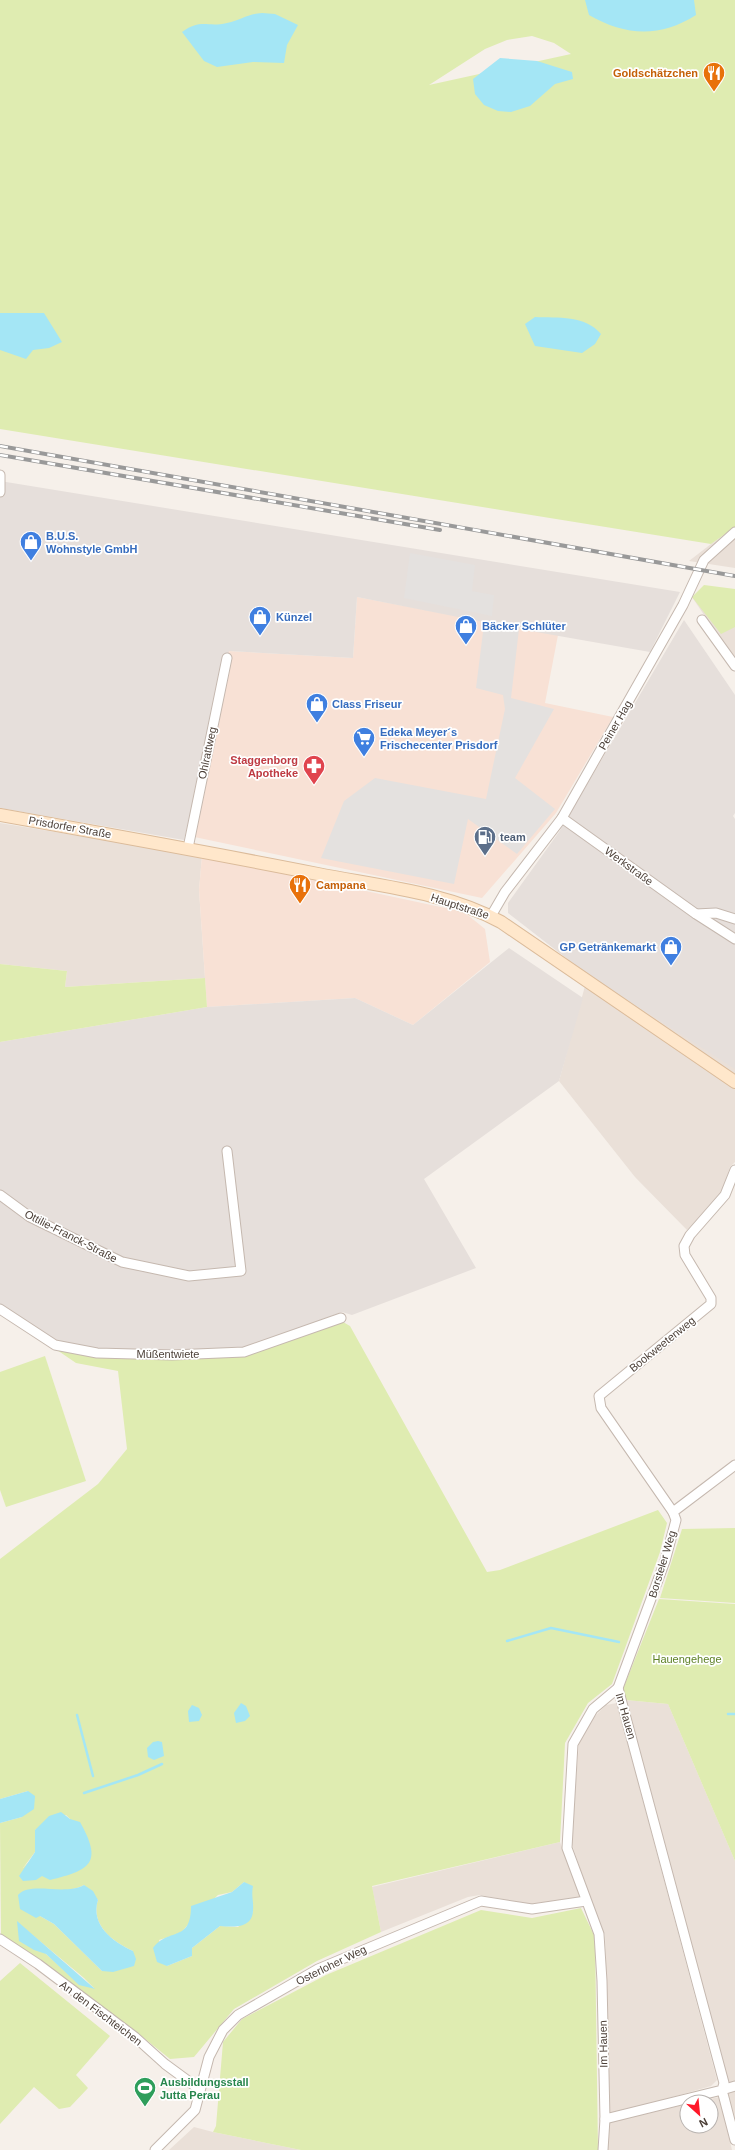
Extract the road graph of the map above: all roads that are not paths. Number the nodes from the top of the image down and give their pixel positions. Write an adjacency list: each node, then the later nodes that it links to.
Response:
1 (1, 475): 2 (street)
2 (0, 492)
3 (735, 532): 8 (street, Peiner Hag)
4 (702, 620): 6 (street)
5 (227, 658): 10 (street, Ohlrattweg)
6 (735, 666)
7 (0, 815): 9 (main road, Prisdorfer Straße)
8 (562, 818): 11 (street, Werkstraße); 12 (street, Peiner Hag)
9 (139, 839): 10 (main road, Hauptstraße)
10 (188, 848): 12 (main road, Hauptstraße)
11 (696, 914): 13 (street); 14 (street, Werkstraße)
12 (491, 916): 15 (main road, Hauptstraße)
13 (735, 919)
14 (735, 939)
15 (735, 1082)
16 (227, 1151): 18 (street, Ottilie-Franck-Straße)
17 (735, 1170): 22 (street, Bookweetenweg)
18 (0, 1195)
19 (0, 1309): 20 (street, Müßentwiete)
20 (341, 1318)
21 (735, 1465): 22 (street)
22 (673, 1512): 23 (street, Borsteler Weg)
23 (618, 1688): 24 (street, Im Hauen); 28 (street, Im Hauen)
24 (586, 1901): 27 (street, Osterloher Weg); 29 (street, Im Hauen)
25 (0, 1939): 27 (street, An den Fischteichen)
26 (735, 2086): 28 (street)
27 (199, 2089): 31 (street, Osterloher Weg)
28 (722, 2090): 29 (street); 30 (street, Im Hauen)
29 (605, 2119): 32 (street, Im Hauen)
30 (735, 2140)
31 (155, 2150)
32 (603, 2150)

